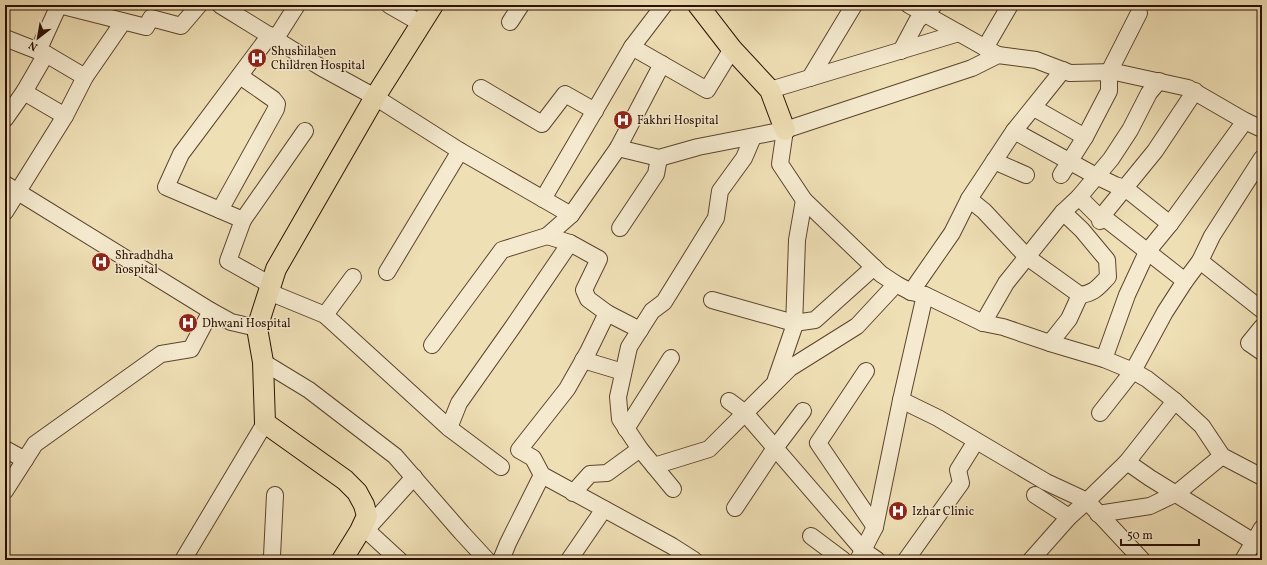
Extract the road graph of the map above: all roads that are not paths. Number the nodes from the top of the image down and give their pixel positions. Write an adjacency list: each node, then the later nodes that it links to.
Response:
1 (59, 5): 15 (street); 25 (street)
2 (198, 5): 15 (street)
3 (220, 5): 19 (street)
4 (297, 5): 19 (street)
5 (389, 5): 17 (street)
6 (433, 5): 17 (main road)
7 (521, 5): 16 (street)
8 (664, 5): 21 (street)
9 (698, 5): 22 (main road)
10 (854, 5): 31 (street)
11 (909, 5): 13 (street)
12 (1010, 5): 24 (street)
13 (930, 9): 18 (street); 23 (street)
14 (1139, 13): 28 (street)
15 (123, 22): 30 (street)
16 (510, 22)
17 (422, 24): 37 (main road)
18 (959, 33): 23 (street); 24 (street)
19 (273, 37): 29 (street); 37 (street)
20 (5, 38): 25 (street)
21 (632, 47): 26 (street); 39 (street)
22 (732, 49): 26 (street); 34 (main road)
23 (901, 51): 31 (street)
24 (991, 51): 27 (street); 44 (street)
25 (42, 52): 30 (street); 36 (street)
26 (662, 64): 49 (street)
27 (1063, 70): 28 (street); 38 (street)
28 (1109, 72): 32 (street); 48 (street)
29 (240, 76): 64 (street); 64 (street)
30 (85, 77): 40 (street)
31 (810, 78): 34 (street)
32 (1159, 81): 35 (street); 57 (street)
33 (481, 88): 39 (street)
34 (770, 90): 44 (main road)
35 (1195, 91): 42 (street); 59 (street)
36 (24, 92): 40 (street); 41 (street)
37 (375, 97): 50 (street); 82 (main road)
38 (1034, 108): 46 (street); 48 (street)
39 (595, 111): 62 (street)
40 (65, 116): 58 (street)
41 (5, 119)
42 (1245, 121): 43 (street); 70 (street)
43 (1262, 129)
44 (786, 130): 47 (street); 63 (street)
45 (305, 131): 69 (street)
46 (1014, 131): 53 (street); 54 (street)
47 (753, 137): 51 (street); 94 (street)
48 (1085, 137): 54 (street)
49 (618, 148): 51 (street); 67 (street)
50 (460, 151): 62 (street); 78 (street)
51 (659, 158): 71 (street)
52 (1262, 158): 76 (street)
53 (994, 161): 55 (street); 61 (street)
54 (1069, 162): 56 (street); 57 (street)
55 (1026, 175)
56 (1061, 175)
57 (1096, 176): 59 (street); 60 (street)
58 (12, 188): 65 (street); 87 (street)
59 (1125, 188): 68 (street); 70 (street)
60 (1079, 196): 66 (street); 68 (street)
61 (969, 199): 75 (street); 83 (street)
62 (543, 200): 67 (street)
63 (804, 200): 77 (street); 90 (street)
64 (220, 210): 69 (street)
65 (5, 212)
66 (1063, 212): 75 (street); 84 (street)
67 (571, 216): 72 (street)
68 (1101, 219): 74 (street)
69 (242, 220): 82 (street)
70 (1170, 224): 74 (street)
71 (620, 228)
72 (547, 236): 73 (street); 96 (street)
73 (570, 243): 88 (street); 113 (street)
74 (1147, 252): 80 (street); 99 (street)
75 (1028, 257): 84 (street); 91 (street)
76 (1200, 261): 80 (street); 86 (street)
77 (874, 267): 81 (street); 90 (street)
78 (387, 272)
79 (353, 277): 89 (street)
80 (1185, 281): 103 (street)
81 (896, 284): 83 (street); 105 (street)
82 (270, 288): 89 (street); 93 (main road)
83 (918, 294): 91 (street); 106 (street)
84 (1080, 295): 95 (street)
85 (712, 300): 90 (street)
86 (1262, 310)
87 (211, 311): 93 (street); 120 (street)
88 (607, 313): 94 (street); 100 (street)
89 (325, 315): 113 (street)
90 (794, 323): 105 (street)
91 (983, 323): 95 (street)
92 (1262, 327): 97 (street)
93 (257, 328): 101 (main road)
94 (640, 330): 104 (street)
95 (1050, 344): 99 (street)
96 (432, 345)
97 (1262, 352)
98 (671, 358): 114 (street)
99 (1104, 359): 103 (street)
100 (584, 360): 104 (street); 124 (street)
101 (263, 362): 112 (main road); 125 (street)
102 (866, 371): 138 (street)
103 (1133, 371): 108 (street); 111 (street)
104 (623, 372): 114 (street)
105 (775, 383): 110 (street)
106 (901, 400): 115 (street); 138 (street)
107 (729, 401): 110 (street)
108 (1175, 401): 119 (street); 121 (street)
109 (803, 412): 116 (street)
110 (745, 413): 116 (street); 122 (street)
111 (1100, 413)
112 (265, 423): 139 (main road); 145 (street)
113 (449, 428): 123 (street)
114 (626, 429): 118 (street)
115 (976, 440): 133 (street); 154 (street)
116 (775, 448): 134 (street); 143 (street)
117 (5, 449): 120 (street)
118 (640, 450): 122 (street); 129 (street)
119 (1222, 456): 126 (street); 130 (street)
120 (25, 460): 128 (street)
121 (1127, 462): 130 (street); 133 (street)
122 (654, 466): 127 (street)
123 (501, 467)
124 (542, 476): 129 (street); 150 (street)
125 (414, 477): 139 (street); 149 (street)
126 (1262, 477)
127 (673, 489)
128 (5, 491)
129 (573, 493): 135 (street)
130 (1177, 494): 136 (street); 142 (street)
131 (275, 495): 146 (street)
132 (1035, 495): 137 (street)
133 (1087, 501): 136 (street); 137 (street)
134 (735, 508)
135 (604, 509): 144 (street); 151 (street)
136 (1098, 514): 156 (street)
137 (1069, 517): 155 (street)
138 (875, 527): 143 (street)
139 (364, 528): 147 (main road); 148 (street)
140 (1262, 528): 142 (street)
141 (811, 536): 152 (street)
142 (1258, 544): 157 (street)
143 (861, 555): 153 (street)
144 (688, 559)
145 (183, 560)
146 (270, 560)
147 (342, 560)
148 (399, 560)
149 (487, 560)
150 (500, 560)
151 (569, 560)
152 (843, 560)
153 (877, 560)
154 (906, 560)
155 (1030, 560)
156 (1142, 560)
157 (1243, 560)

